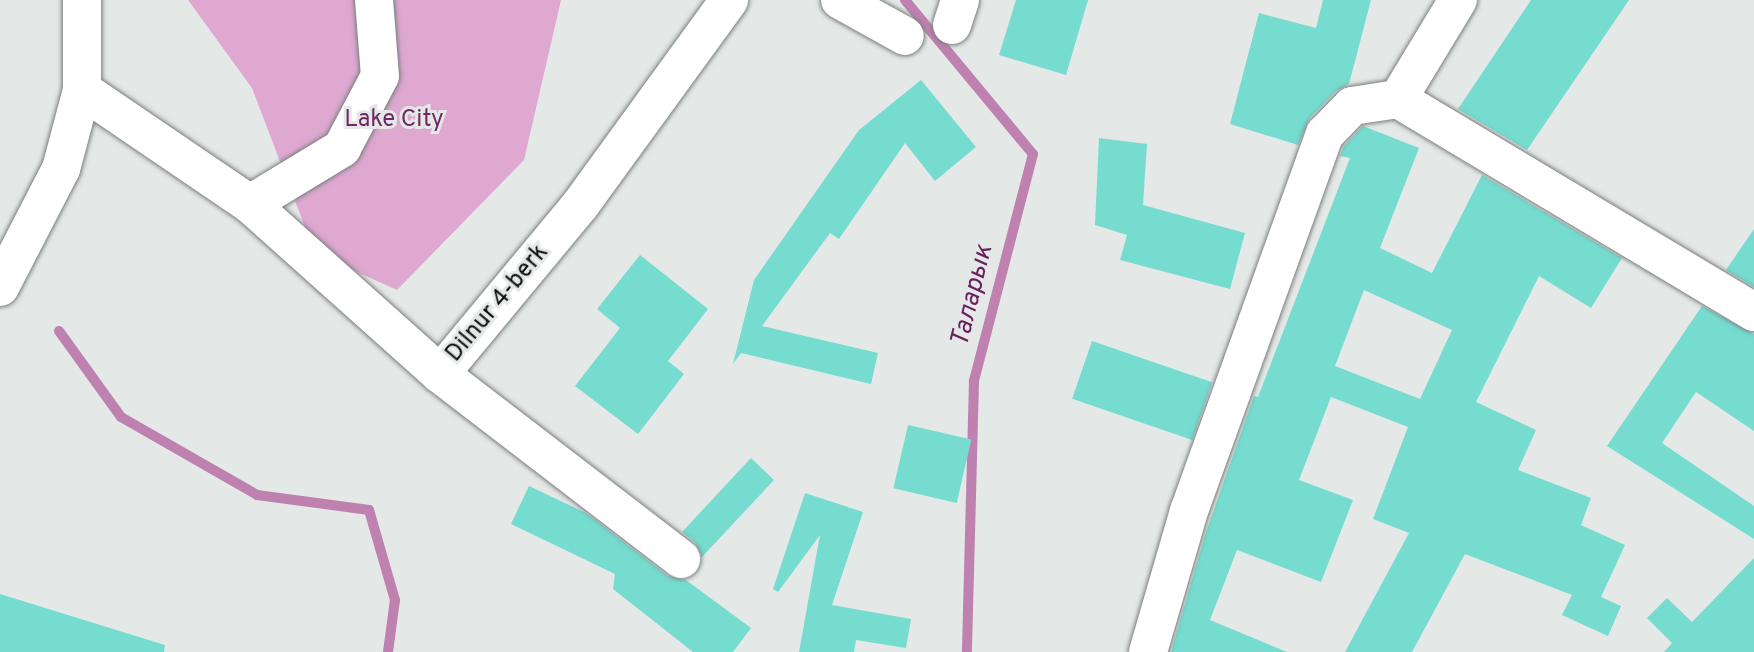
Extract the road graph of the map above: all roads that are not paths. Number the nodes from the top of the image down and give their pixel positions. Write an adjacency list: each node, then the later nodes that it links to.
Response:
1 (82, 0): 7 (street)
2 (374, 0): 9 (street)
3 (729, 0): 12 (street, Dilnur 4-berk)
4 (840, 0): 6 (street)
5 (1458, 0): 8 (street)
6 (905, 36)
7 (82, 90): 9 (street, Dilnur 4-berk); 10 (street)
8 (1398, 99): 11 (street); 14 (street)
9 (250, 204): 12 (street, Dilnur 4-berk)
10 (5, 262)
11 (1754, 313)
12 (440, 374): 13 (street)
13 (681, 559)
14 (1148, 652)

